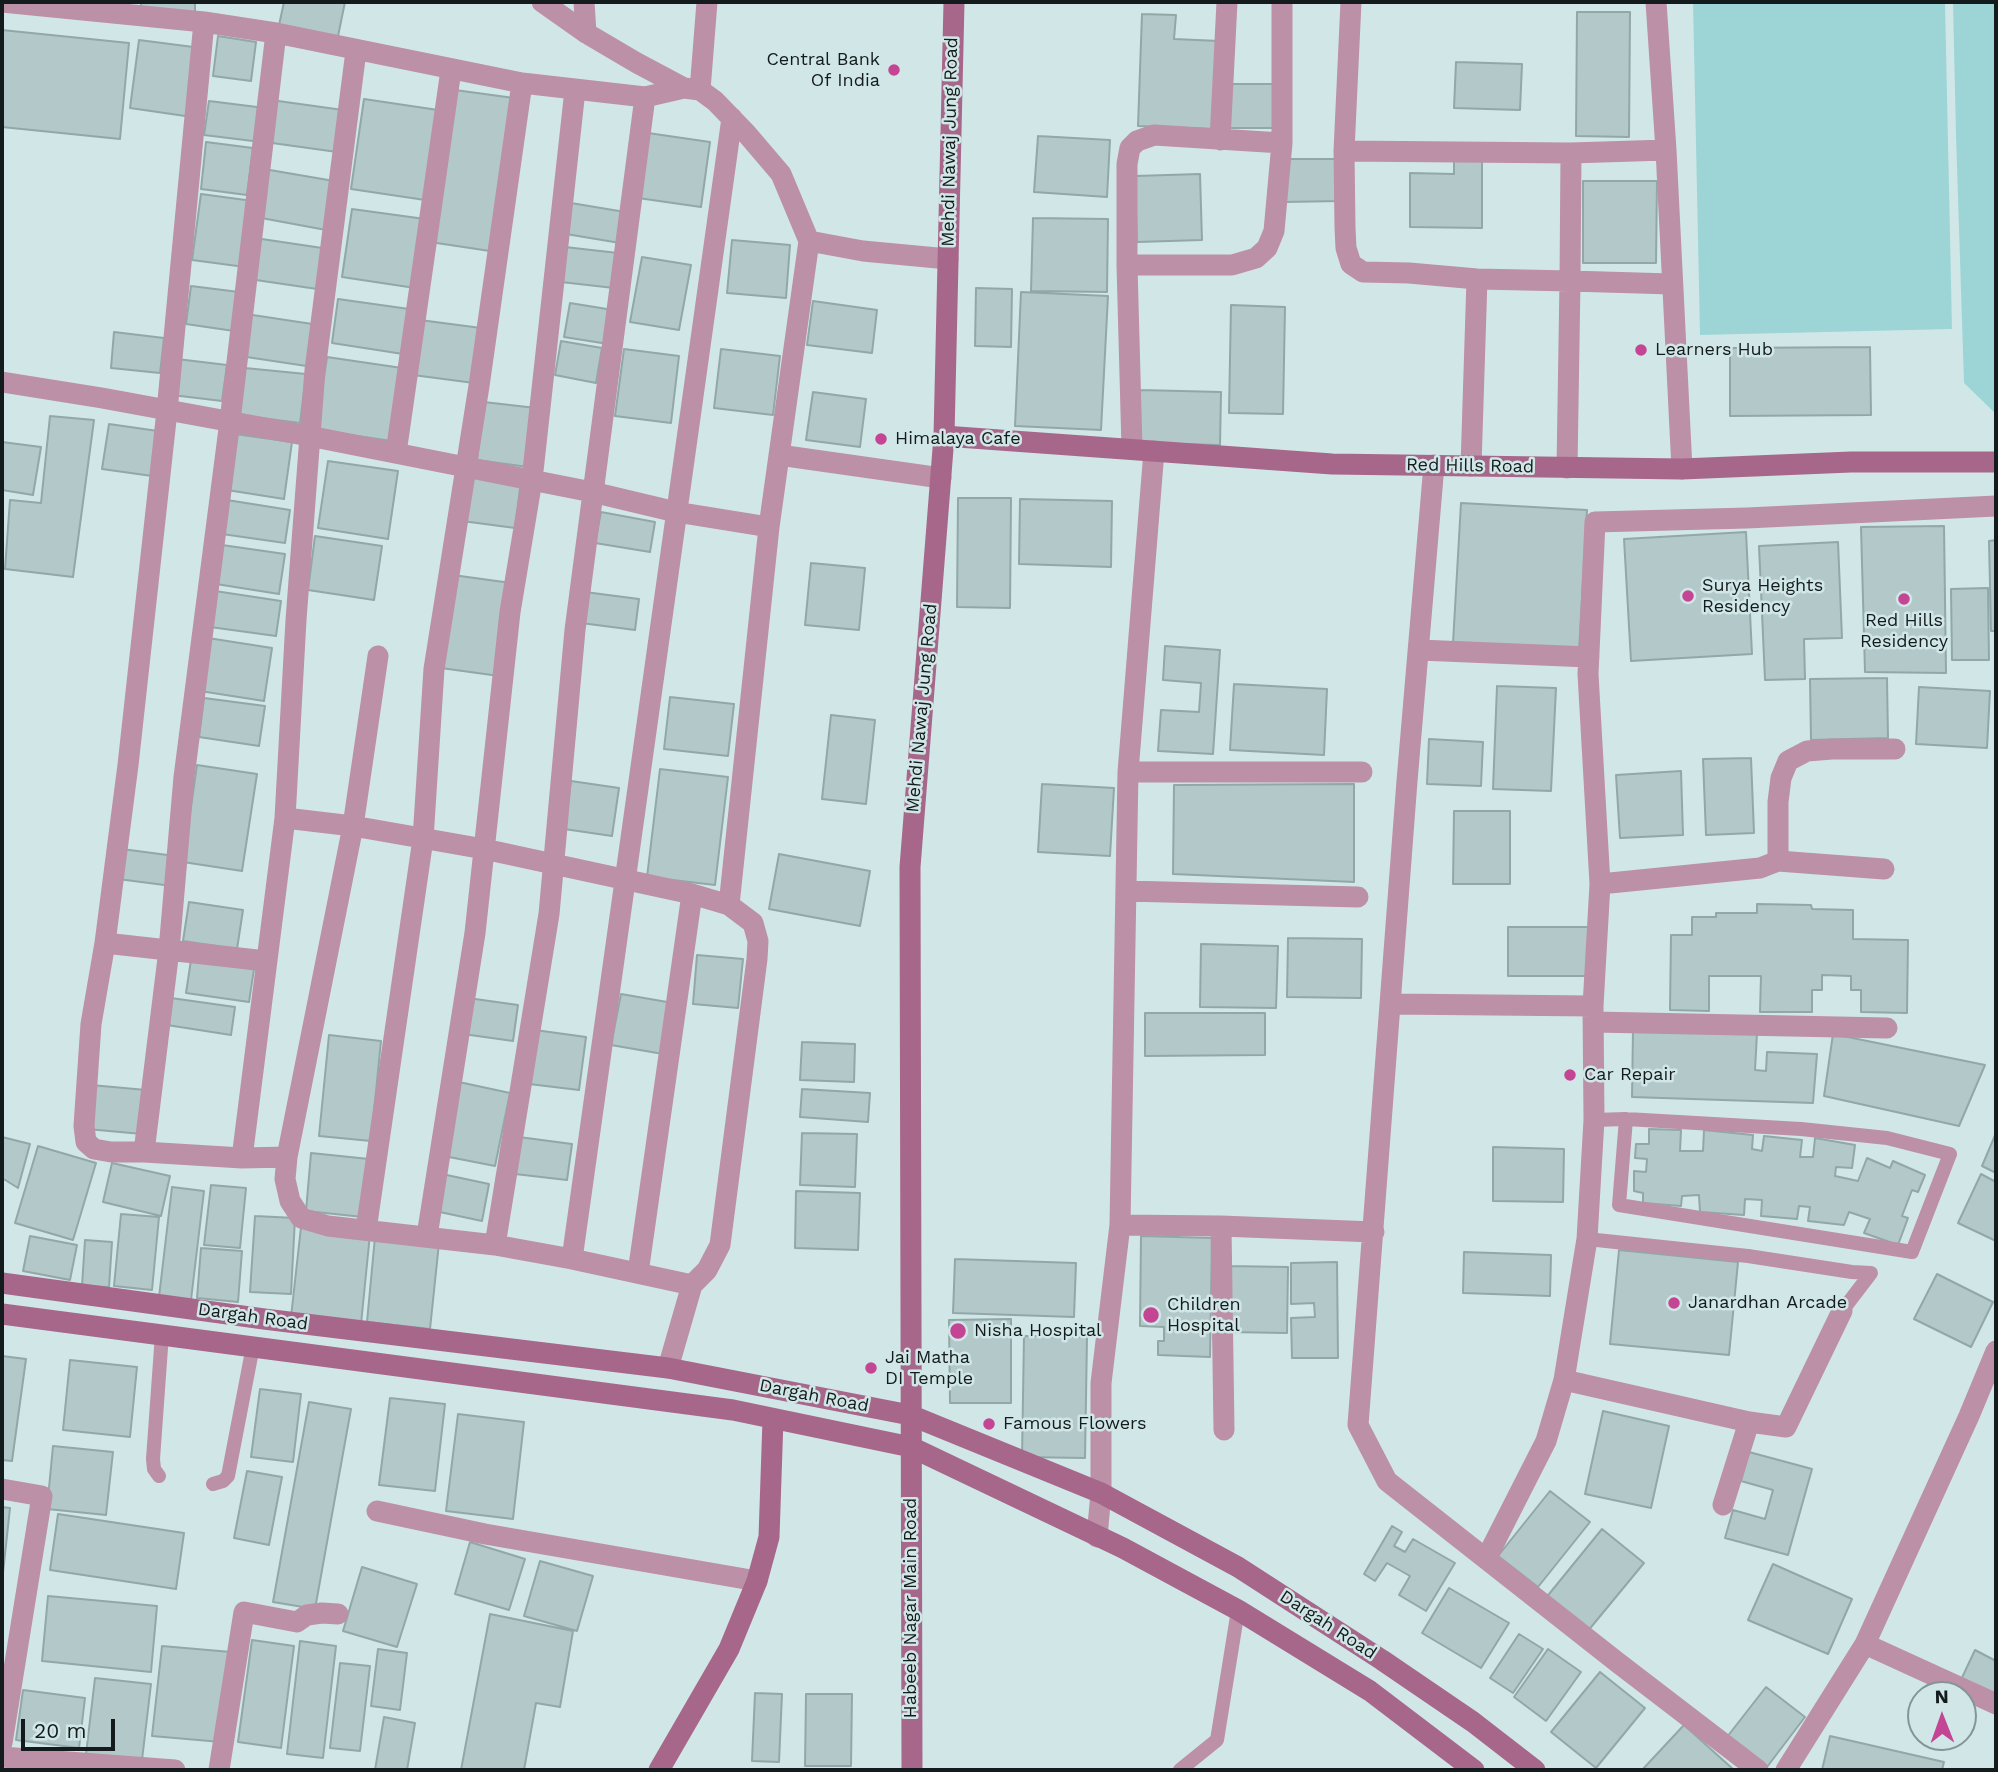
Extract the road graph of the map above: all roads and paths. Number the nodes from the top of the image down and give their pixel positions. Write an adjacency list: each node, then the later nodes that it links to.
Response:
1 (2, 2): 10 (street)
2 (542, 2): 13 (street)
3 (584, 2): 13 (street)
4 (707, 2): 18 (street)
5 (954, 2): 27 (main road, Mehdi Nawaj Jung Road)
6 (1227, 2): 21 (street)
7 (1282, 2): 22 (street)
8 (1351, 2): 24 (street)
9 (1656, 2): 23 (street)
10 (30, 3): 11 (street)
11 (204, 22): 12 (street); 33 (street)
12 (276, 33): 14 (street); 34 (street)
13 (586, 33): 18 (street)
14 (356, 51): 15 (street); 35 (street)
15 (450, 70): 16 (street); 39 (street)
16 (522, 83): 17 (street); 43 (street)
17 (575, 89): 19 (street); 48 (street)
18 (692, 89): 19 (street); 20 (street)
19 (645, 97): 49 (street)
20 (732, 118): 26 (street); 51 (street)
21 (1220, 140): 22 (street); 28 (street)
22 (1282, 143): 28 (street)
23 (1667, 150): 25 (street); 31 (street)
24 (1345, 151): 25 (street); 29 (street)
25 (1572, 153): 30 (street)
26 (809, 240): 27 (street); 40 (street)
27 (948, 259): 36 (main road, Mehdi Nawaj Jung Road)
28 (1127, 265): 37 (street)
29 (1476, 279): 30 (street); 44 (street)
30 (1570, 281): 31 (street); 45 (street)
31 (1672, 284): 46 (street)
32 (2, 382): 33 (street)
33 (167, 411): 34 (street); 72 (street)
34 (230, 421): 35 (street); 73 (street)
35 (309, 436): 39 (street); 59 (street)
36 (944, 436): 37 (main road, Red Hills Road); 47 (main road, Mehdi Nawaj Jung Road)
37 (1132, 449): 38 (main road, Red Hills Road)
38 (1154, 452): 42 (main road, Red Hills Road); 57 (street)
39 (396, 453): 43 (street)
40 (779, 455): 47 (street); 52 (street)
41 (1996, 462): 46 (main road, Red Hills Road)
42 (1434, 465): 44 (main road, Red Hills Road); 53 (street)
43 (465, 466): 48 (street); 61 (street)
44 (1471, 466): 45 (main road, Red Hills Road)
45 (1567, 468): 46 (main road, Red Hills Road)
46 (1682, 470)
47 (941, 478): 101 (main road, Mehdi Nawaj Jung Road)
48 (532, 480): 49 (street); 62 (street)
49 (592, 492): 51 (street); 64 (street)
50 (1996, 506): 55 (street)
51 (676, 512): 52 (street); 66 (street)
52 (769, 527): 71 (street)
53 (1419, 650): 55 (street); 75 (street)
54 (378, 656): 60 (street)
55 (1589, 657): 67 (street)
56 (1895, 749): 63 (street)
57 (1128, 772): 58 (street); 68 (street)
58 (1362, 772)
59 (285, 818): 60 (street); 74 (street)
60 (352, 826): 61 (street); 82 (street)
61 (423, 839): 62 (street); 85 (street)
62 (484, 849): 64 (street); 87 (street)
63 (1779, 861): 65 (street); 67 (street)
64 (554, 866): 66 (street); 89 (street)
65 (1884, 869)
66 (624, 879): 69 (street); 90 (street)
67 (1600, 884): 76 (street)
68 (1126, 891): 70 (street); 83 (street)
69 (692, 894): 71 (street); 91 (street)
70 (1358, 897)
71 (729, 905): 93 (street)
72 (105, 943): 73 (street); 80 (street)
73 (169, 950): 74 (street); 80 (street)
74 (266, 961): 81 (street)
75 (1391, 1004): 76 (street); 86 (street)
76 (1593, 1014): 77 (street); 79 (street)
77 (1887, 1028)
78 (1626, 1119): 78 (lane); 79 (lane)
79 (1594, 1120): 88 (street)
80 (144, 1152): 81 (street)
81 (242, 1157): 82 (street)
82 (287, 1157): 85 (street)
83 (1120, 1225): 84 (street); 109 (street)
84 (1221, 1226): 86 (street); 104 (street)
85 (366, 1230): 87 (street)
86 (1374, 1232): 113 (street)
87 (427, 1236): 89 (street)
88 (1587, 1239): 94 (lane); 100 (street)
89 (495, 1245): 90 (street)
90 (572, 1259): 91 (street)
91 (638, 1273): 93 (street)
92 (2, 1283): 99 (main road, Dargah Road)
93 (692, 1285): 99 (street)
94 (1842, 1311): 103 (street)
95 (2, 1314): 96 (main road, Dargah Road)
96 (162, 1334): 97 (main road, Dargah Road); 106 (lane)
97 (253, 1346): 102 (main road, Dargah Road); 107 (lane)
98 (1996, 1351): 117 (street)
99 (668, 1368): 101 (main road, Dargah Road)
100 (1564, 1380): 103 (street); 113 (street)
101 (910, 1415): 105 (main road, Mehdi Nawaj Jung Road); 109 (main road, Dargah Road)
102 (773, 1419): 105 (main road, Dargah Road); 114 (main road)
103 (1749, 1422): 110 (street)
104 (1224, 1430)
105 (911, 1447): 112 (main road, Dargah Road); 124 (main road, Habeeb Nagar Main Road)
106 (159, 1476)
107 (213, 1484)
108 (2, 1489): 119 (street)
109 (1101, 1493): 112 (street); 127 (main road, Dargah Road)
110 (1723, 1505)
111 (377, 1511): 114 (street)
112 (1097, 1537): 115 (main road, Dargah Road)
113 (1486, 1559): 128 (street)
114 (757, 1581): 123 (main road)
115 (1238, 1610): 125 (lane); 126 (main road, Dargah Road)
116 (338, 1614): 122 (street)
117 (1865, 1644): 118 (street); 129 (street)
118 (1996, 1704)
119 (2, 1743)
120 (2, 1757): 121 (street)
121 (175, 1770)
122 (219, 1770)
123 (659, 1770)
124 (912, 1770)
125 (1180, 1770)
126 (1474, 1770)
127 (1535, 1770)
128 (1758, 1770)
129 (1786, 1770)

